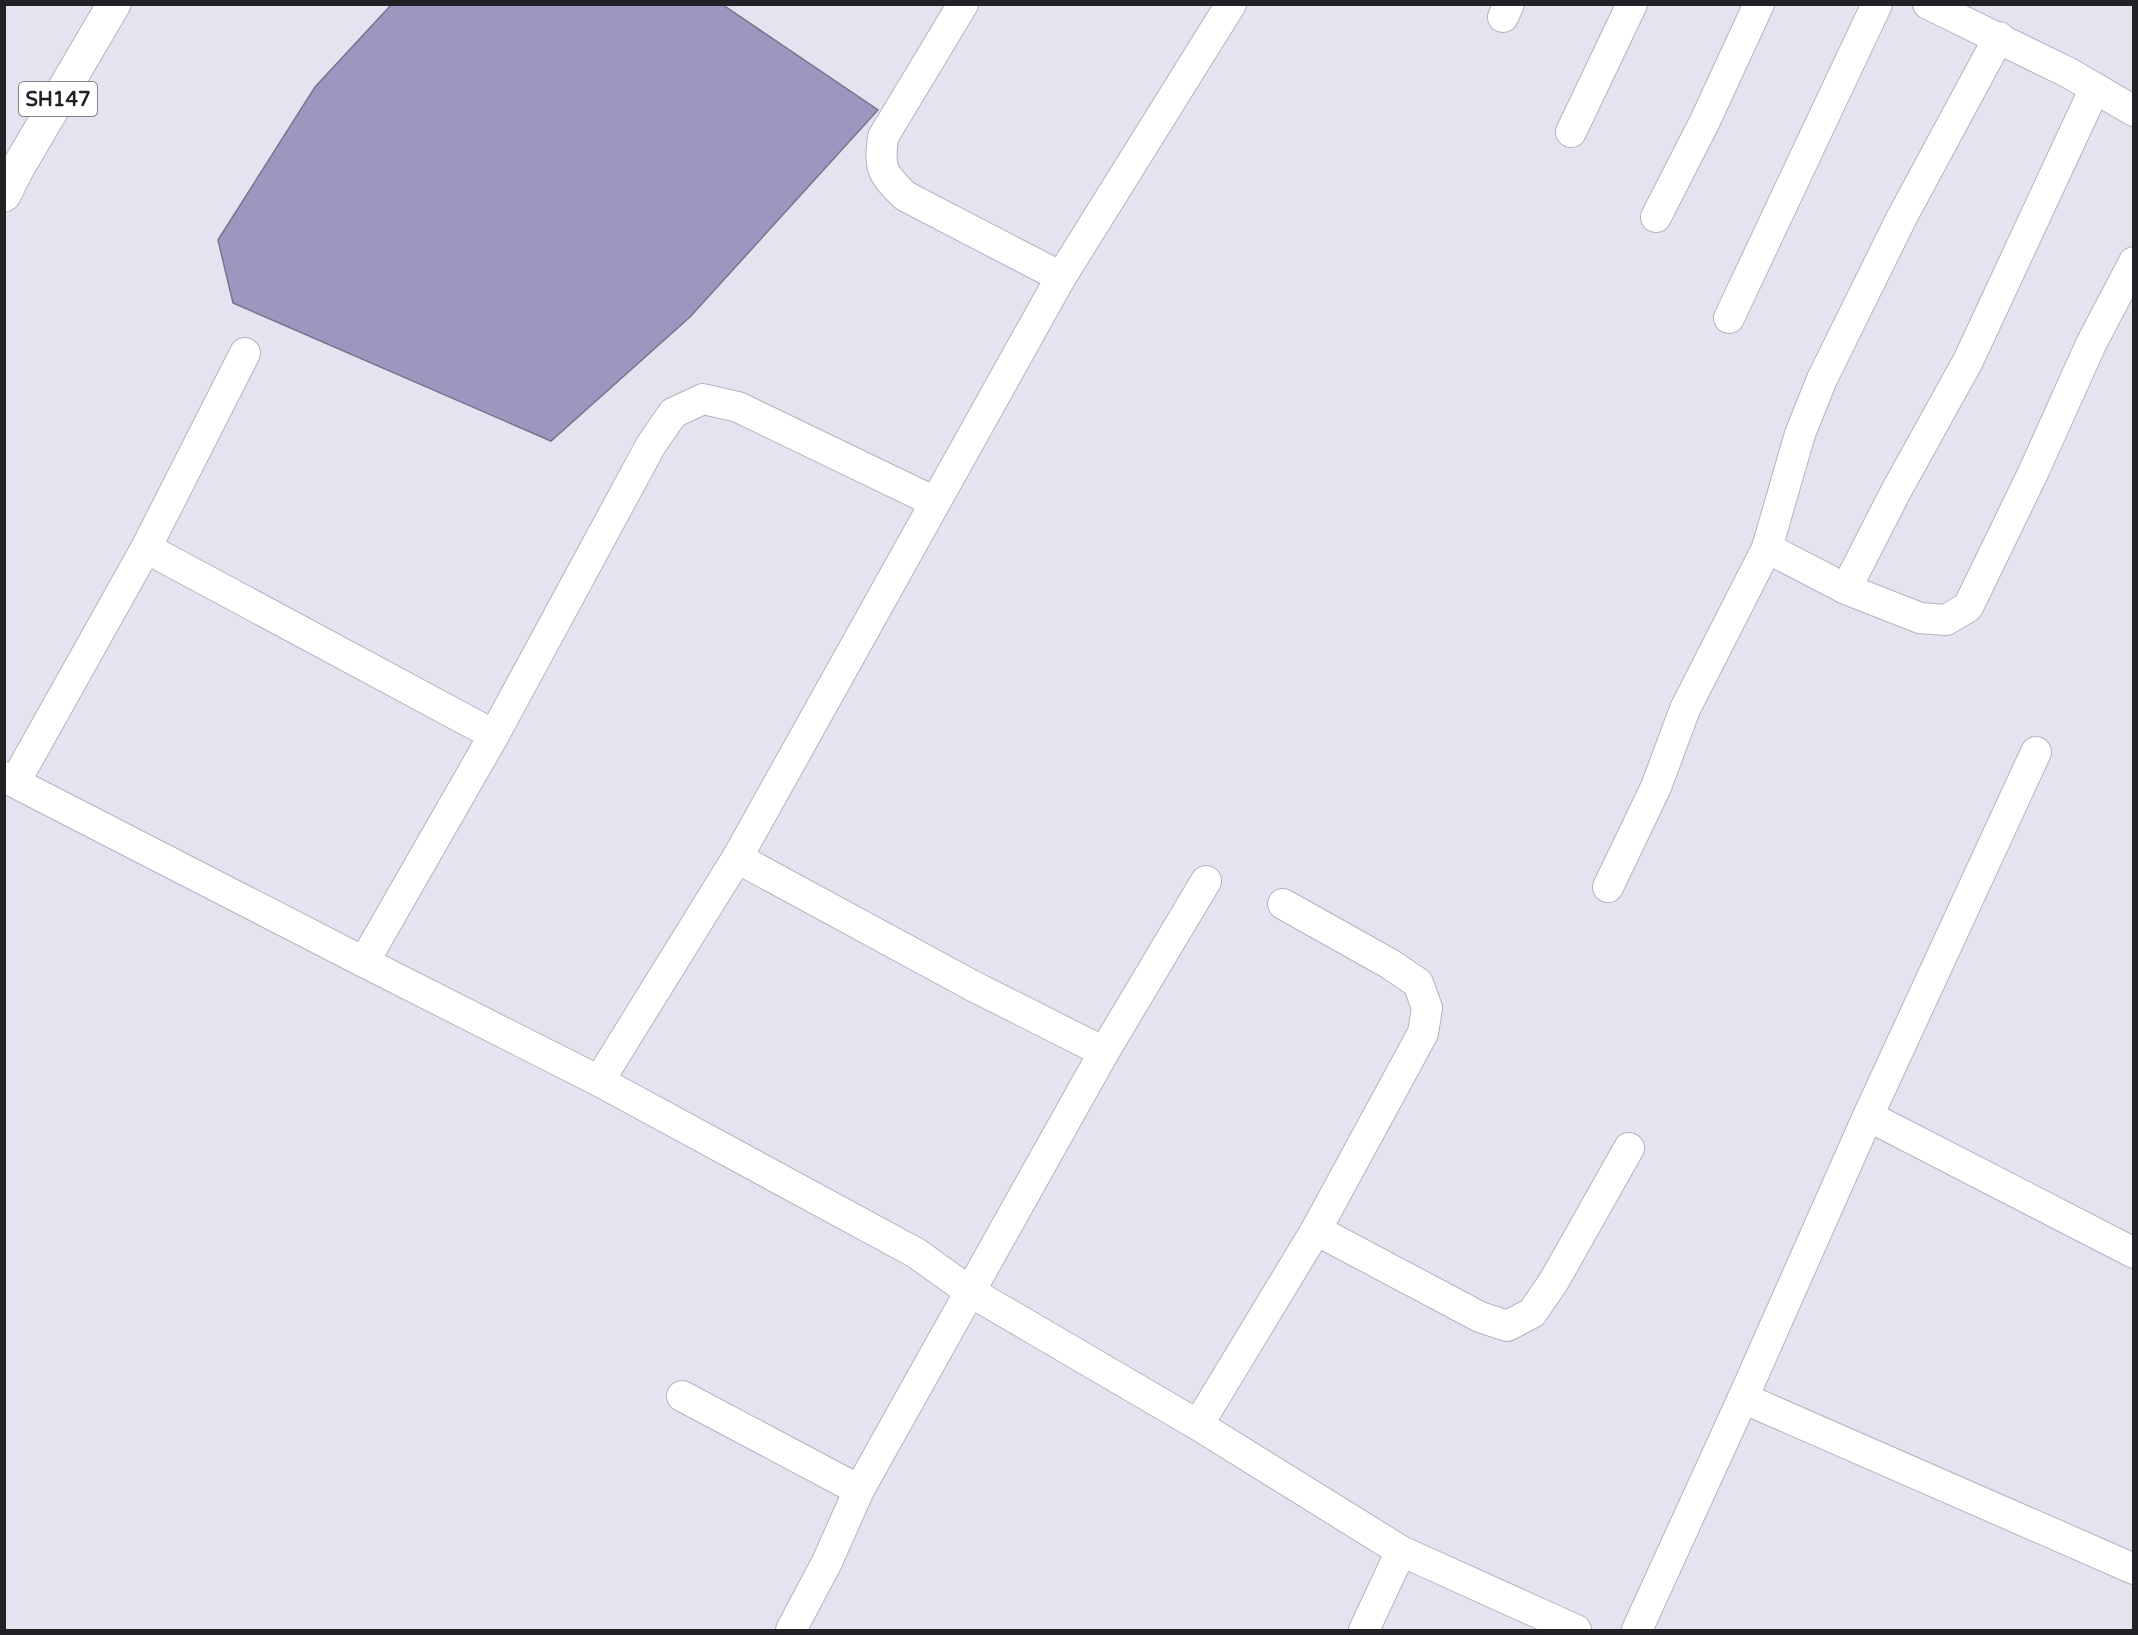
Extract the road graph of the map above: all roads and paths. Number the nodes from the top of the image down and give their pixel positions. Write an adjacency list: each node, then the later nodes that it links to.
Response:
1 (114, 4): 12 (main road, SH147)
2 (963, 4): 15 (street)
3 (1231, 4): 15 (street)
4 (1632, 4): 11 (street)
5 (1759, 4): 13 (street)
6 (1877, 4): 16 (street)
7 (1928, 4): 8 (street)
8 (1999, 37): 9 (street); 20 (street)
9 (2095, 88): 10 (street); 21 (street)
10 (2133, 111)
11 (1571, 132)
12 (8, 176)
13 (1656, 217)
14 (2133, 261): 21 (street)
15 (1061, 277): 18 (street)
16 (1729, 318)
17 (245, 353): 19 (street)
18 (935, 502): 22 (street); 25 (street)
19 (146, 548): 22 (street); 24 (street)
20 (1767, 548): 21 (street); 27 (street)
21 (1846, 589)
22 (494, 735): 29 (street)
23 (2036, 752): 32 (street)
24 (10, 779): 29 (street)
25 (737, 858): 30 (street); 31 (street)
26 (1206, 881): 30 (street)
27 (1608, 887)
28 (1283, 904): 34 (street)
29 (364, 963): 31 (street)
30 (1104, 1052): 36 (street)
31 (598, 1081): 36 (street)
32 (1868, 1116): 35 (street); 38 (street)
33 (1629, 1148): 34 (street)
34 (1316, 1230): 39 (street)
35 (2133, 1253)
36 (969, 1291): 39 (street); 40 (street)
37 (682, 1396): 40 (street)
38 (1743, 1398): 42 (street); 46 (street)
39 (1198, 1425): 41 (street)
40 (859, 1490): 43 (street)
41 (1401, 1551): 44 (street); 45 (street)
42 (2133, 1569)
43 (791, 1630)
44 (1364, 1630)
45 (1576, 1630)
46 (1637, 1630)

